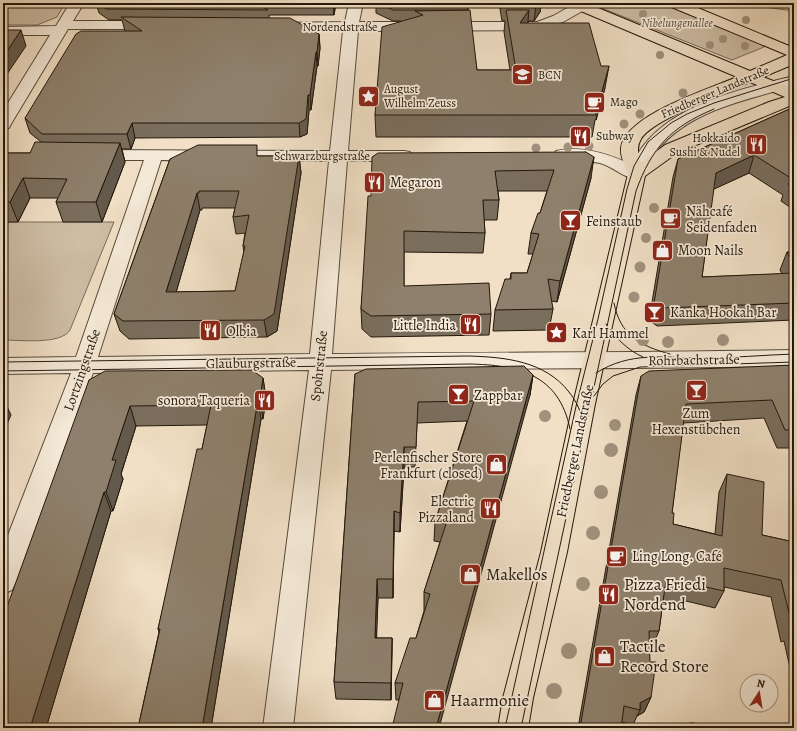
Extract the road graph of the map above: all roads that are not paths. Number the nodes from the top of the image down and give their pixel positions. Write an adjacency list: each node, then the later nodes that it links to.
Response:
1 (77, 3): 5 (street)
2 (356, 3): 9 (street, Spohrstraße)
3 (674, 3): 10 (main road)
4 (577, 4): 9 (street, Nordendstraße); 11 (main road)
5 (61, 30): 6 (street); 7 (street); 13 (street)
6 (6, 31)
7 (164, 31)
8 (263, 31): 9 (street, Nordendstraße)
9 (350, 32): 18 (street, Spohrstraße)
10 (788, 51): 11 (main road, Friedberger Landstraße); 12 (main road)
11 (752, 76): 12 (main road); 19 (main road, Friedberger Landstraße)
12 (789, 89): 19 (main road); 19 (street, Friedberger Landstraße)
13 (3, 124)
14 (74, 155): 15 (street, Schwarzburgstraße)
15 (154, 155): 18 (street, Schwarzburgstraße); 23 (street, Lortzingstraße)
16 (423, 155): 18 (street, Schwarzburgstraße)
17 (546, 155): 19 (street)
18 (339, 156): 22 (street, Spohrstraße)
19 (637, 174): 21 (main road, Friedberger Landstraße)
20 (794, 358): 21 (street, Rohrbachstraße)
21 (594, 360): 22 (street, Glauburgstraße); 27 (main road, Friedberger Landstraße)
22 (320, 362): 23 (street, Glauburgstraße); 26 (street, Spohrstraße)
23 (85, 365): 24 (street, Glauburgstraße); 25 (street, Lortzingstraße)
24 (3, 366)
25 (3, 582)
26 (278, 728)
27 (513, 728)

